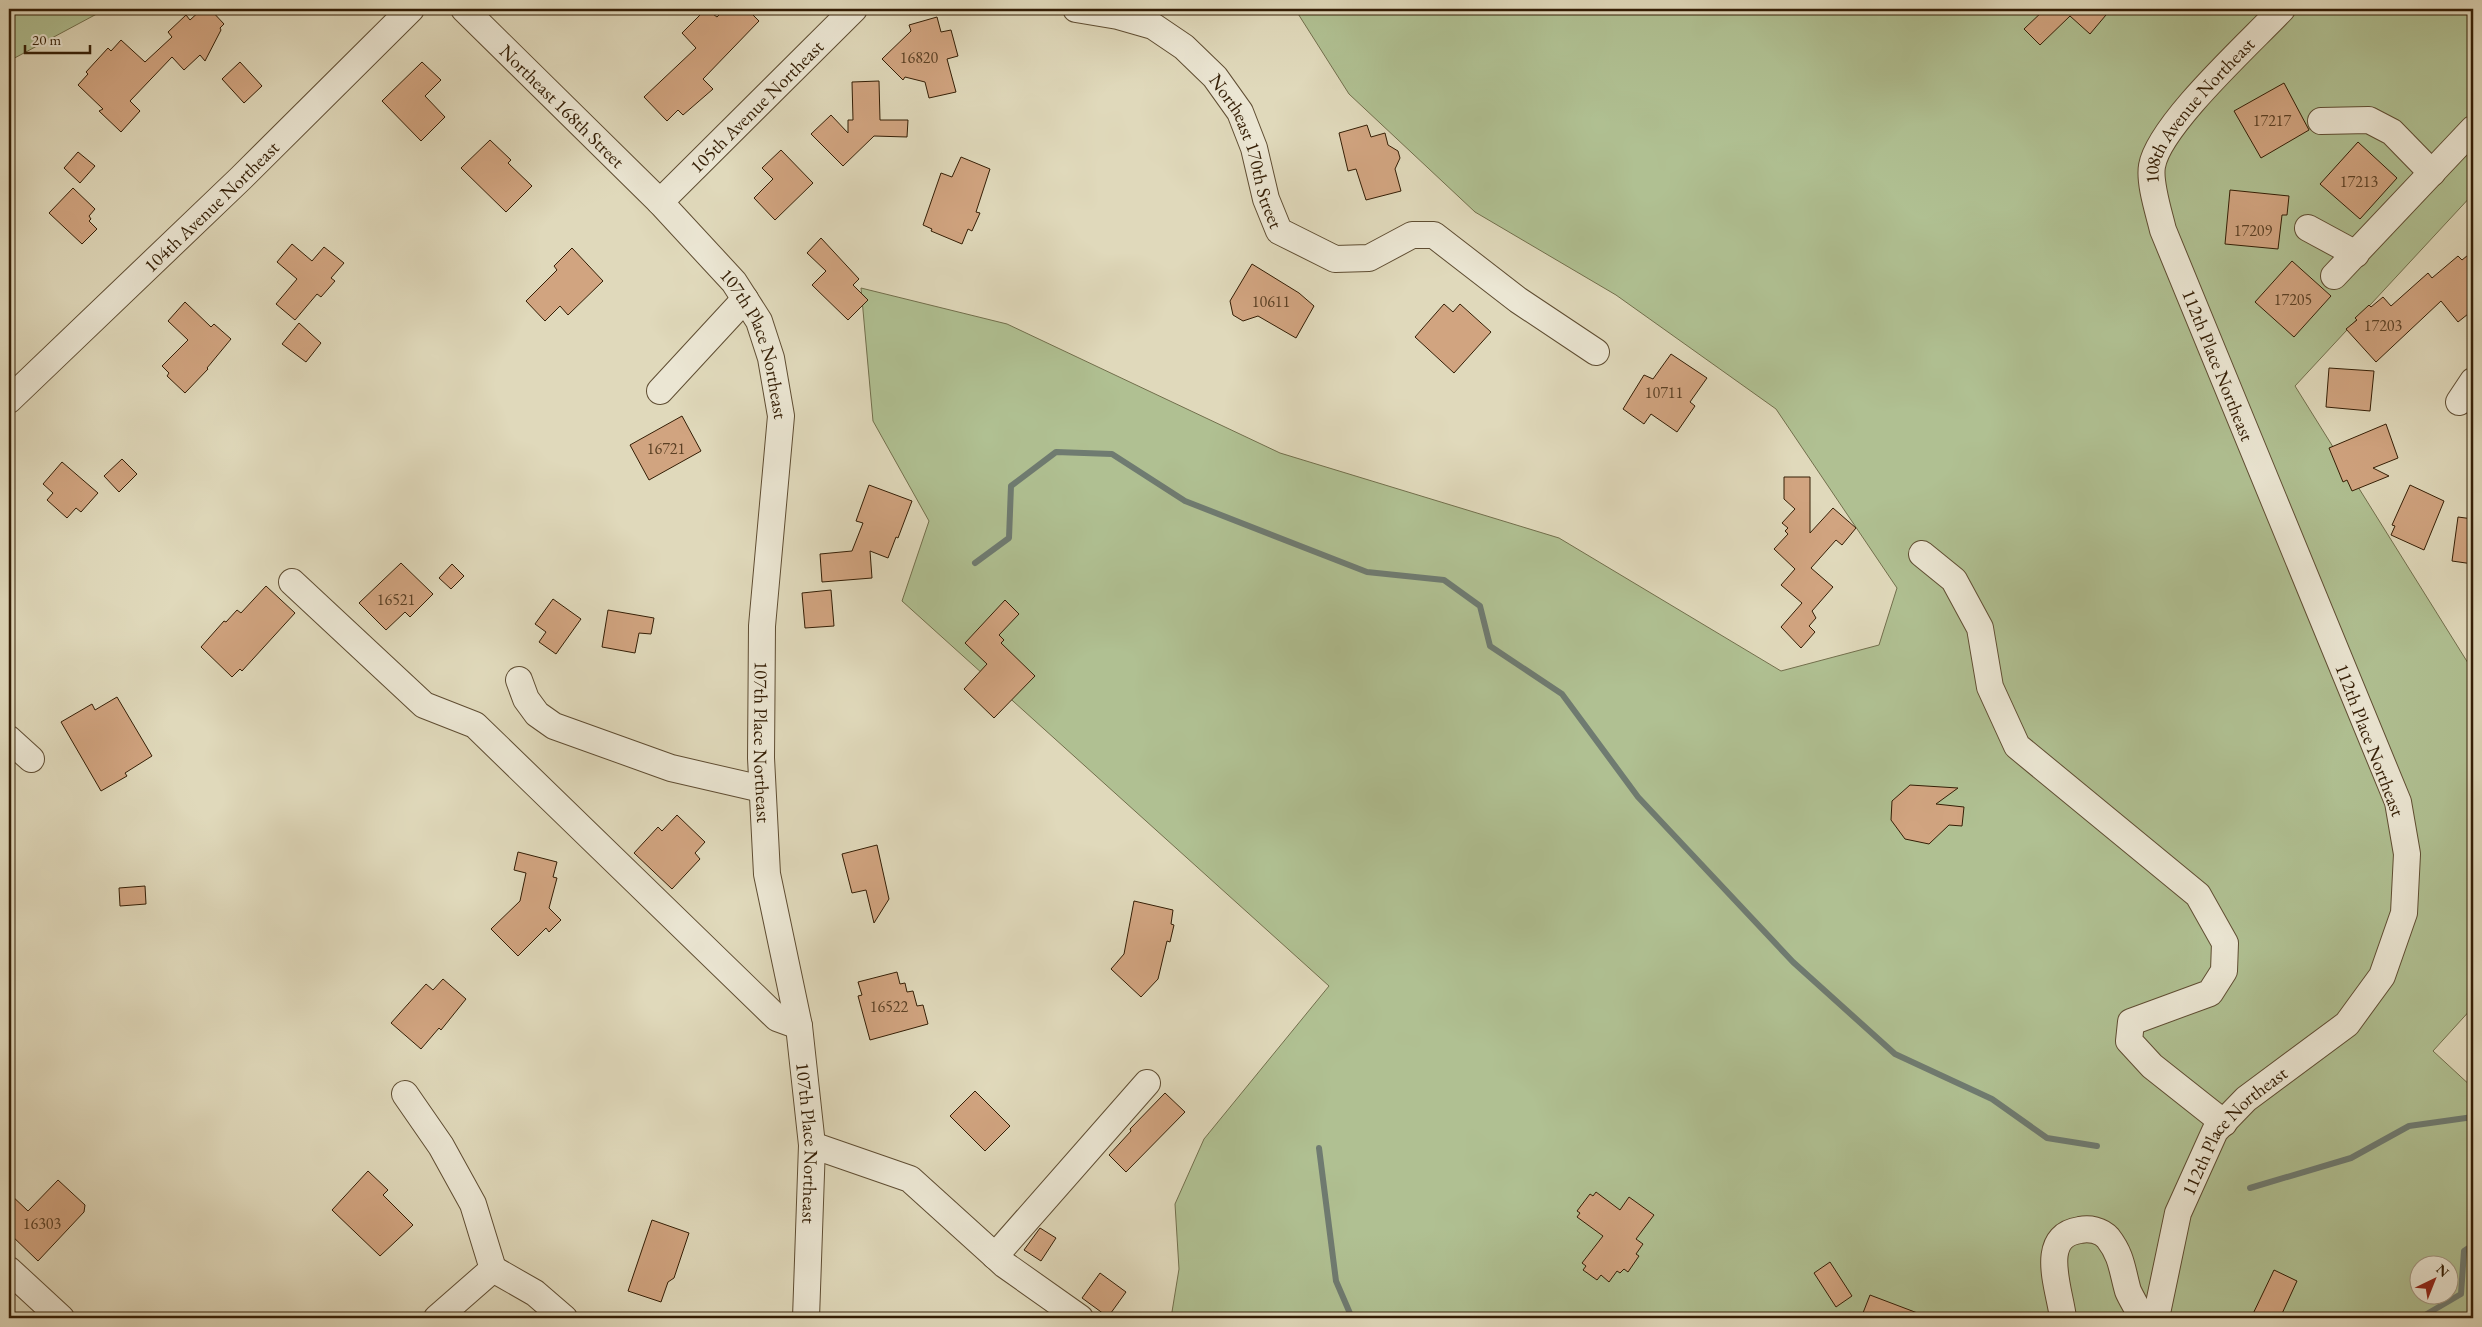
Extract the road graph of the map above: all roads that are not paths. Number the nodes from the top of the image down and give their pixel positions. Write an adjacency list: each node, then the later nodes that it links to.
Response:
1 (411, 9): 18 (street, 104th Avenue Northeast)
2 (464, 9): 10 (street, Northeast 168th Street)
3 (854, 9): 10 (street, 105th Avenue Northeast)
4 (1076, 9): 15 (street, Northeast 170th Street)
5 (2282, 9): 9 (street, 108th Avenue Northeast)
6 (2321, 121): 8 (street)
7 (2473, 129): 8 (street)
8 (2432, 173): 12 (street)
9 (2156, 198): 29 (street, 112th Place Northeast)
10 (660, 202): 14 (street, 107th Place Northeast)
11 (2308, 228): 12 (street)
12 (2356, 254): 13 (street)
13 (2334, 276)
14 (745, 299): 17 (street); 25 (street, 107th Place Northeast)
15 (1596, 352)
16 (2473, 380): 19 (street)
17 (660, 391)
18 (9, 400)
19 (2459, 402)
20 (1922, 554): 29 (street)
21 (292, 582): 26 (street)
22 (519, 680): 25 (street)
23 (9, 738): 24 (street)
24 (31, 759)
25 (762, 789): 26 (street, 107th Place Northeast)
26 (799, 1026): 30 (street, 107th Place Northeast)
27 (1147, 1083): 31 (street)
28 (405, 1094): 32 (street)
29 (2224, 1123): 41 (street, 112th Place Northeast)
30 (812, 1145): 31 (street); 37 (street, 107th Place Northeast)
31 (995, 1256): 38 (street)
32 (493, 1268): 35 (street); 36 (street)
33 (9, 1270): 34 (street)
34 (61, 1318)
35 (437, 1318)
36 (564, 1318)
37 (806, 1318)
38 (1080, 1318)
39 (2063, 1318): 40 (street)
40 (2142, 1318)
41 (2156, 1318)

